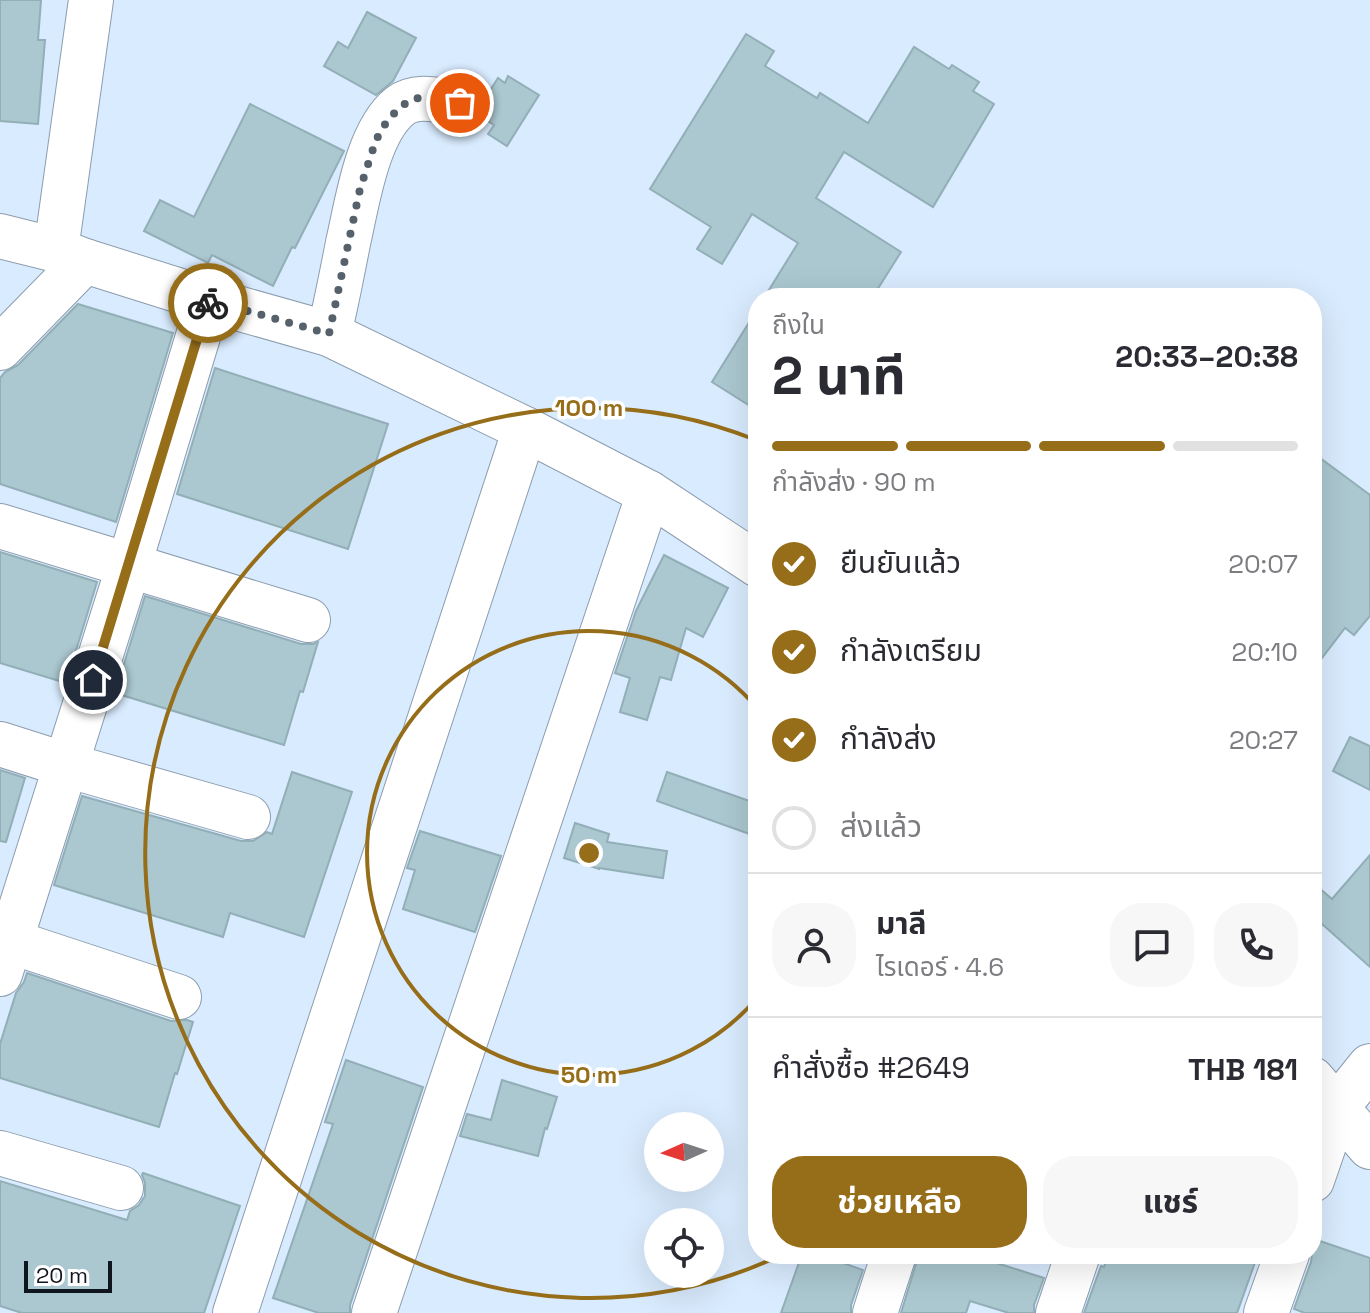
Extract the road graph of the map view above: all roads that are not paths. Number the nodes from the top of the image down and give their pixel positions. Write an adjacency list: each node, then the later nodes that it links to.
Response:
1 (91, 0): 4 (street)
2 (460, 103): 6 (street)
3 (0, 236): 4 (street)
4 (71, 255): 5 (street); 7 (street)
5 (209, 300): 6 (street); 12 (street)
6 (329, 334): 8 (street)
7 (0, 348)
8 (525, 429): 9 (street); 28 (street)
9 (649, 493): 11 (street); 29 (street)
10 (0, 526): 12 (street)
11 (748, 558)
12 (129, 565): 13 (street); 15 (street)
13 (308, 620)
14 (0, 744): 15 (street)
15 (66, 765): 16 (street); 17 (street)
16 (248, 817)
17 (3, 951): 18 (street)
18 (179, 997)
19 (1370, 1066): 20 (street)
20 (1325, 1093): 21 (street); 22 (street)
21 (1322, 1113)
22 (1370, 1147)
23 (0, 1153): 24 (street)
24 (121, 1188)
25 (891, 1264): 30 (street)
26 (1075, 1264): 31 (street)
27 (1283, 1264): 32 (street)
28 (235, 1313)
29 (374, 1313)
30 (875, 1313)
31 (1058, 1313)
32 (1266, 1313)

